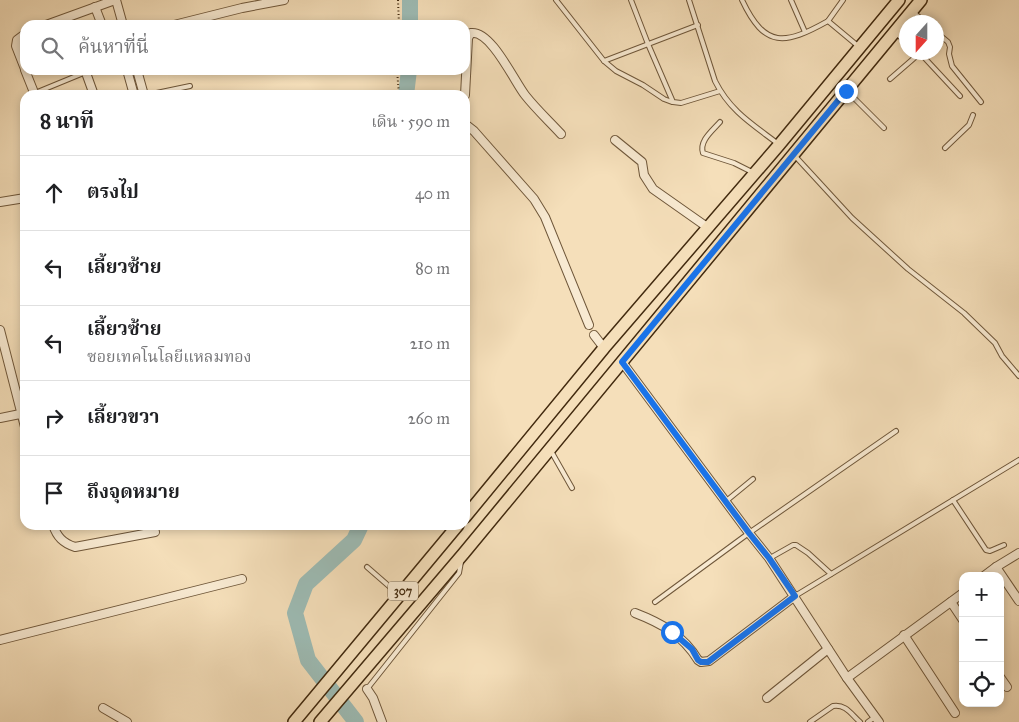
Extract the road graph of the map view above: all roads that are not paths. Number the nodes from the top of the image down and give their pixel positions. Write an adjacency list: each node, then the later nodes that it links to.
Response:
1 (116, 0): 11 (street); 16 (street)
2 (284, 0): 17 (street)
3 (556, 0): 32 (lane)
4 (632, 0): 26 (lane)
5 (689, 0): 19 (lane)
6 (742, 0): 20 (lane)
7 (791, 0): 20 (lane)
8 (843, 0): 18 (lane)
9 (899, 0): 27 (main road)
10 (921, 0): 12 (main road, 307)
11 (96, 7): 14 (street); 15 (street)
12 (911, 11): 13 (lane); 21 (main road, 307)
13 (916, 15)
14 (70, 20)
15 (100, 20)
16 (122, 20)
17 (194, 20)
18 (828, 20): 20 (lane); 27 (lane)
19 (698, 25): 26 (lane); 48 (lane)
20 (805, 32)
21 (894, 32): 23 (lane); 29 (main road, 307)
22 (470, 35): 57 (street)
23 (899, 36)
24 (20, 38): 28 (street)
25 (944, 39): 52 (lane)
26 (648, 44): 32 (lane); 51 (lane)
27 (860, 47): 29 (main road); 59 (main road)
28 (20, 57)
29 (873, 58): 49 (main road, 307)
30 (912, 60): 39 (lane)
31 (927, 60): 50 (lane)
32 (604, 61): 51 (lane)
33 (27, 75): 41 (street)
34 (77, 75): 42 (lane)
35 (87, 75): 43 (street)
36 (128, 75): 44 (street)
37 (139, 75): 45 (street)
38 (466, 75): 47 (street)
39 (890, 79)
40 (190, 86): 46 (lane)
41 (33, 90)
42 (44, 90)
43 (92, 90)
44 (132, 90)
45 (144, 90)
46 (170, 90)
47 (465, 90)
48 (720, 91): 51 (lane); 59 (lane)
49 (846, 91): 56 (lane); 61 (main road, 307)
50 (960, 96)
51 (673, 102)
52 (981, 102)
53 (973, 115): 60 (lane)
54 (720, 122): 62 (lane)
55 (470, 128): 66 (street)
56 (884, 128)
57 (561, 134)
58 (615, 140): 65 (street)
59 (779, 145): 62 (main road)
60 (945, 148)
61 (794, 154): 70 (main road, 307); 71 (lane)
62 (754, 173): 65 (main road)
63 (20, 199): 64 (street)
64 (0, 202)
65 (707, 227): 69 (main road)
66 (589, 325)
67 (0, 330): 72 (street)
68 (594, 336): 69 (street)
69 (604, 348): 82 (main road)
70 (622, 362): 76 (main road, 307); 81 (street)
71 (1019, 376)
72 (20, 398)
73 (20, 415): 74 (street)
74 (0, 418)
75 (896, 431): 86 (lane)
76 (550, 449): 79 (lane); 88 (main road, 307)
77 (1019, 460): 80 (lane)
78 (753, 479): 81 (lane)
79 (572, 488)
80 (953, 500): 87 (lane); 94 (lane)
81 (725, 502): 86 (street)
82 (470, 510)
83 (55, 530): 85 (street)
84 (454, 530): 96 (main road, 307)
85 (155, 532)
86 (749, 533): 90 (street); 100 (lane)
87 (1004, 544)
88 (464, 553): 110 (lane); 115 (main road, 307)
89 (1019, 553): 91 (street)
90 (769, 558): 94 (lane); 97 (street)
91 (996, 566): 93 (street); 99 (street)
92 (368, 567): 96 (lane)
93 (989, 572)
94 (831, 574): 97 (lane)
95 (242, 579): 105 (street)
96 (400, 595): 117 (main road, 307)
97 (795, 596): 102 (street); 106 (street)
98 (959, 596): 101 (street)
99 (1019, 601)
100 (655, 602)
101 (951, 602): 103 (street); 104 (street)
102 (635, 613)
103 (961, 617)
104 (904, 635): 107 (street); 113 (street)
105 (0, 640)
106 (828, 649): 107 (street); 111 (street)
107 (847, 678): 114 (street)
108 (1004, 684): 109 (street)
109 (1006, 687)
110 (367, 690): 118 (street)
111 (767, 698)
112 (103, 708): 116 (street)
113 (955, 713)
114 (874, 720)
115 (320, 721)
116 (127, 722)
117 (294, 722)
118 (382, 722)
119 (810, 722): 120 (lane)
120 (860, 722)

